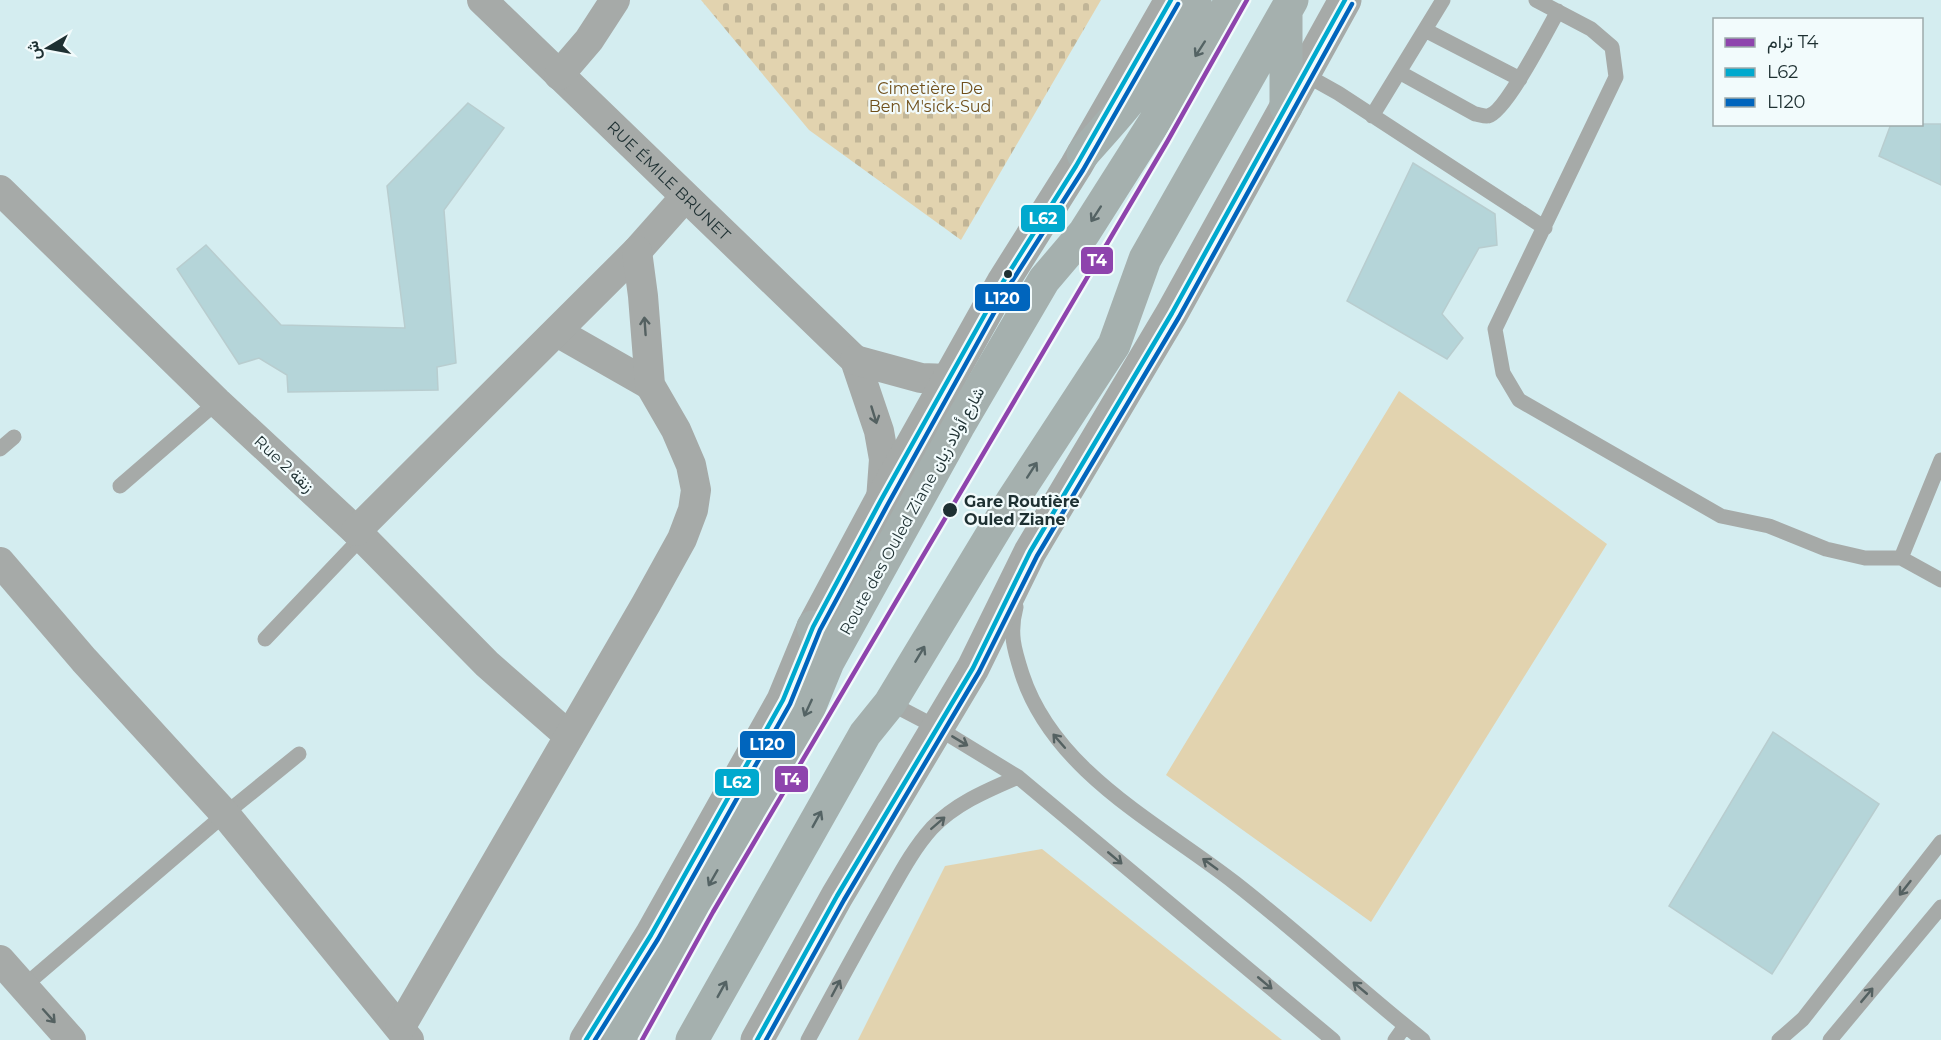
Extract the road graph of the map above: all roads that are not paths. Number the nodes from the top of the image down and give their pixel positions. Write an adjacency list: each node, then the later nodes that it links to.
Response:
1 (482, 0): 13 (street, RUE ÉMILE BRUNET)
2 (615, 0): 13 (street)
3 (1171, 0): 18 (street)
4 (1195, 0): 18 (highway)
5 (1232, 0): 40 (highway, Route des Ouled Ziane شارع أولاد زيان, one-way to 40)
6 (1346, 0): 14 (street)
7 (1443, 0): 11 (lane)
8 (1536, 0): 10 (lane)
9 (1289, 6): 16 (highway); 41 (highway, one-way to 9)
10 (1558, 11): 15 (lane); 21 (lane)
11 (1425, 30): 12 (lane); 15 (lane)
12 (1399, 72): 15 (lane); 17 (lane)
13 (559, 75): 20 (street, RUE ÉMILE BRUNET)
14 (1304, 75): 16 (street); 17 (lane)
15 (1520, 79)
16 (1286, 107): 34 (street)
17 (1372, 116): 21 (lane)
18 (1083, 154): 25 (street)
19 (1, 192): 27 (street, Rue 2 زنقة)
20 (685, 197): 22 (street); 24 (street, RUE ÉMILE BRUNET)
21 (1545, 228): 35 (lane)
22 (637, 251): 23 (street); 26 (street, one-way to 22)
23 (557, 332): 26 (street); 33 (street)
24 (855, 360): 25 (street, RUE ÉMILE BRUNET); 32 (street, RUE ÉMILE BRUNET, one-way to 32)
25 (950, 379): 32 (street)
26 (650, 385): 43 (street)
27 (217, 402): 31 (lane); 33 (street, Rue 2 زنقة)
28 (14, 437): 29 (lane)
29 (0, 449)
30 (1941, 460): 35 (lane)
31 (120, 486)
32 (881, 500): 38 (street)
33 (359, 535): 39 (lane); 43 (street, Rue 2 زنقة)
34 (1030, 552): 42 (street); 51 (lane, one-way to 34)
35 (1901, 558): 37 (lane)
36 (0, 562): 46 (street)
37 (1941, 580)
38 (813, 627): 40 (highway); 54 (street)
39 (264, 639)
40 (828, 662): 55 (highway, Route des Ouled Ziane شارع أولاد زيان, one-way to 55)
41 (890, 703): 42 (lane); 56 (highway, one-way to 41)
42 (936, 728): 45 (lane, one-way to 45); 57 (street)
43 (569, 736): 52 (street)
44 (299, 754): 46 (lane)
45 (1018, 777): 58 (lane, one-way to 45); 59 (lane, one-way to 59)
46 (225, 814): 50 (lane); 52 (street)
47 (1941, 842): 62 (lane, one-way to 62)
48 (1941, 907): 63 (lane, one-way to 48)
49 (0, 960): 50 (street)
50 (23, 987): 53 (street, one-way to 53)
51 (1405, 1026): 60 (lane); 61 (lane)
52 (405, 1034)
53 (71, 1040)
54 (586, 1040)
55 (620, 1040)
56 (692, 1040)
57 (757, 1040)
58 (808, 1040)
59 (1333, 1040)
60 (1395, 1040)
61 (1423, 1040)
62 (1779, 1040)
63 (1830, 1040)

